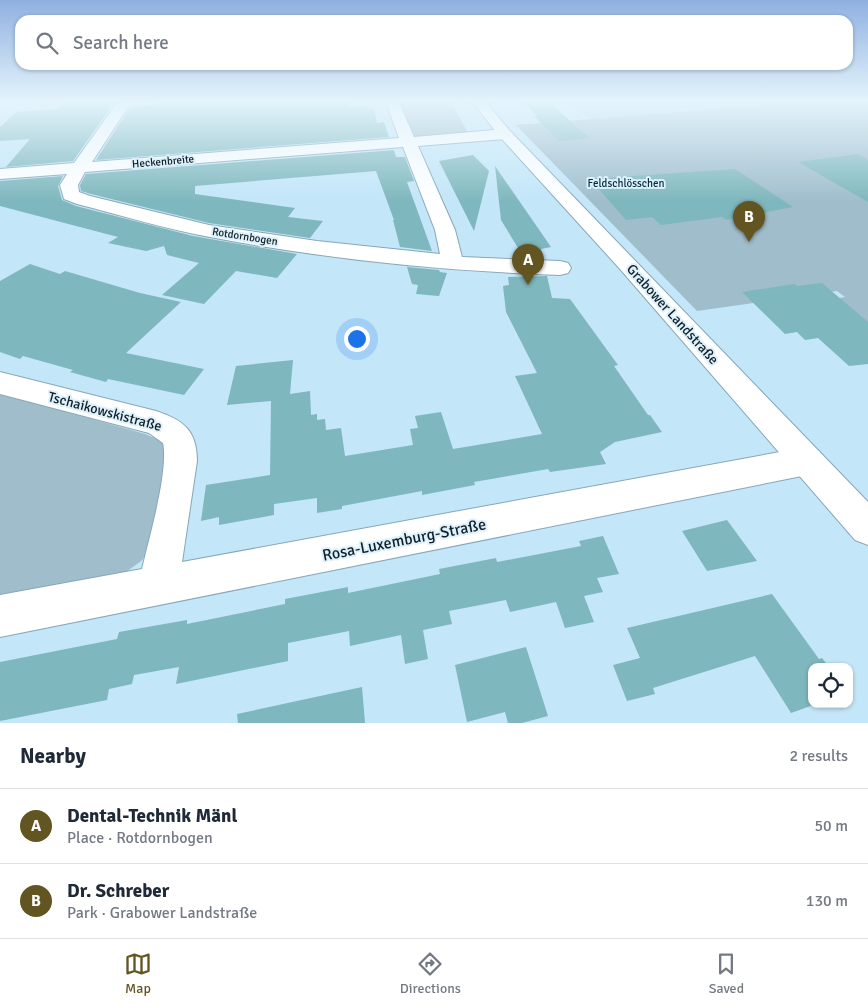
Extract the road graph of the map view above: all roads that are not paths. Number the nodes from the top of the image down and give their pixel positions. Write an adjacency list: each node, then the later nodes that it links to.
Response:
1 (102, 134): 5 (street)
2 (405, 134): 4 (street)
3 (504, 134): 4 (street, Heckenbreite); 10 (street, Grabower Landstraße)
4 (408, 142): 5 (street, Heckenbreite); 7 (street)
5 (79, 168): 6 (street, Heckenbreite); 7 (street, Rotdornbogen)
6 (0, 174)
7 (451, 262): 8 (street, Rotdornbogen)
8 (560, 268)
9 (0, 383): 12 (street, Tschaikowskistraße)
10 (807, 461): 11 (street, Grabower Landstraße); 12 (street, Rosa-Luxemburg-Straße)
11 (868, 528)
12 (159, 585): 13 (street, Rosa-Luxemburg-Straße)
13 (0, 616)

